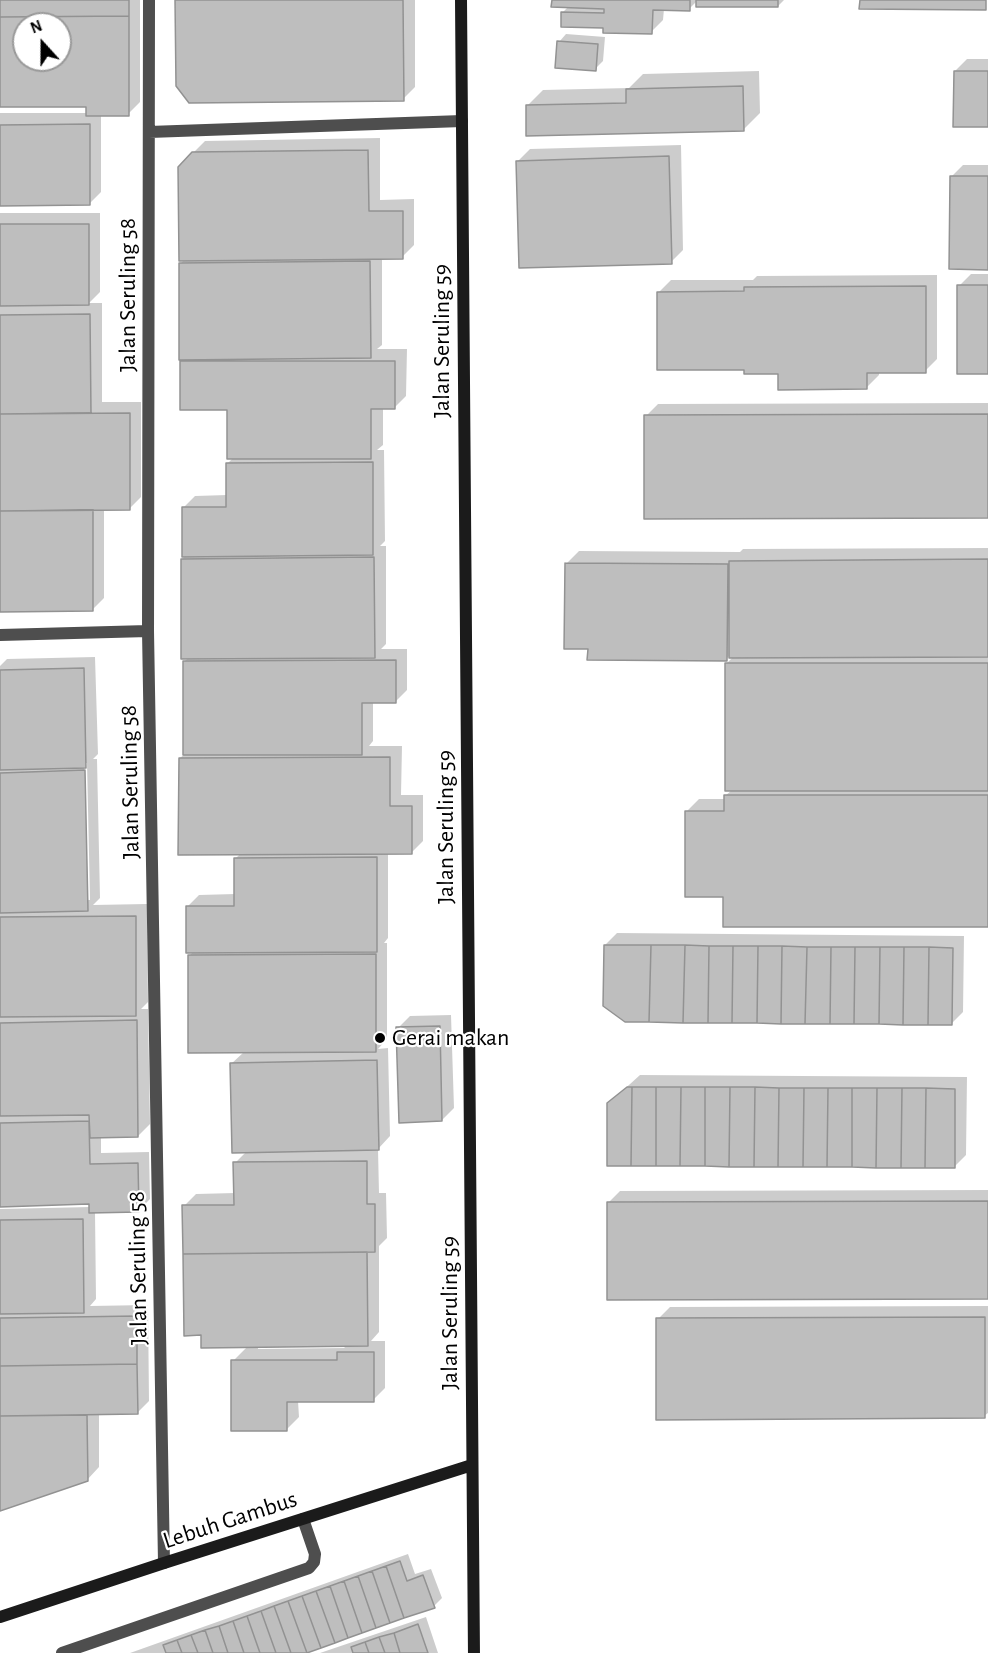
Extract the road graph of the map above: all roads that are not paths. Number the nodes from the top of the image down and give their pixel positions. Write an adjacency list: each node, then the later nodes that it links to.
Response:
1 (149, 0): 4 (street, Jalan Seruling 58)
2 (461, 0): 3 (main road, Jalan Seruling 59)
3 (462, 121): 4 (street); 7 (main road, Jalan Seruling 59)
4 (149, 132): 5 (street, Jalan Seruling 58)
5 (148, 631): 6 (street); 9 (street, Jalan Seruling 58)
6 (0, 635)
7 (472, 1465): 8 (main road, Lebuh Gambus); 12 (main road, Jalan Seruling 59)
8 (303, 1519): 9 (main road, Lebuh Gambus); 11 (street)
9 (164, 1563): 10 (main road, Lebuh Gambus)
10 (0, 1617)
11 (62, 1653)
12 (474, 1653)

